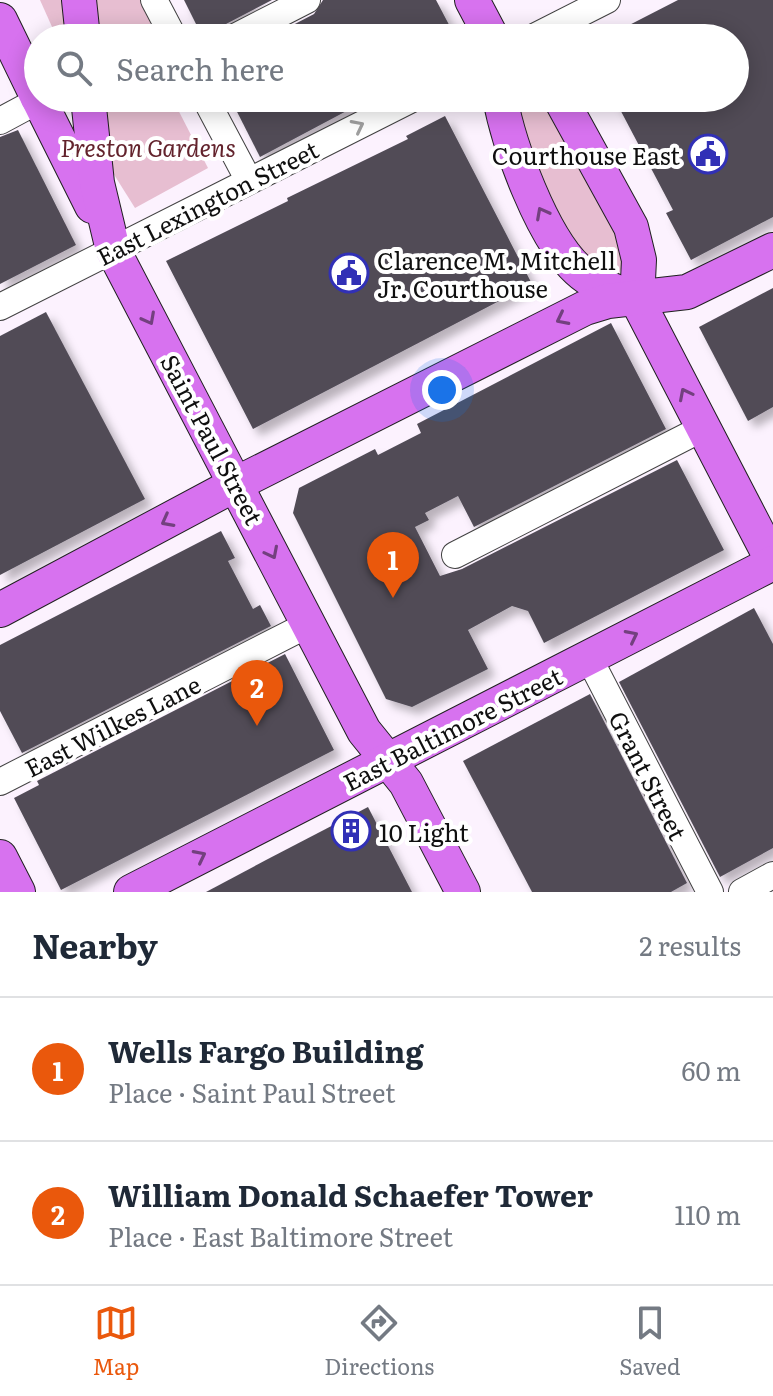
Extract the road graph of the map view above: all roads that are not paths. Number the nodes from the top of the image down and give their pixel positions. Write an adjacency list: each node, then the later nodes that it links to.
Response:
1 (79, 0): 7 (main road)
2 (154, 0): 8 (street)
3 (307, 0): 9 (street)
4 (472, 0): 10 (main road)
5 (607, 0): 11 (street)
6 (0, 20): 12 (main road)
7 (82, 24)
8 (167, 24)
9 (260, 24)
10 (485, 24)
11 (560, 24)
12 (24, 69)
13 (24, 107): 20 (street)
14 (45, 112): 22 (main road)
15 (89, 112): 22 (main road, Saint Paul Street)
16 (212, 112): 21 (street)
17 (386, 112): 21 (street, East Lexington Street, one-way to 17)
18 (504, 112): 24 (main road, one-way to 18)
19 (568, 112): 24 (main road)
20 (0, 121)
21 (249, 181): 22 (street, East Lexington Street)
22 (113, 250): 25 (street, East Lexington Street); 27 (main road, Saint Paul Street, one-way to 27)
23 (773, 250): 24 (main road)
24 (637, 300): 26 (main road, one-way to 24); 27 (main road, one-way to 27)
25 (0, 307)
26 (703, 428): 28 (street); 29 (main road)
27 (236, 484): 30 (main road, one-way to 30); 31 (main road, Saint Paul Street, one-way to 31)
28 (455, 555)
29 (773, 563): 32 (main road, East Baltimore Street, one-way to 29)
30 (0, 610)
31 (309, 624): 33 (main road, Saint Paul Street); 34 (street, East Wilkes Lane)
32 (589, 658): 33 (main road, East Baltimore Street); 40 (street, Grant Street)
33 (388, 761): 38 (main road, East Baltimore Street, one-way to 33); 39 (main road, Saint Paul Street)
34 (0, 782)
35 (0, 857): 37 (main road)
36 (773, 875): 41 (street)
37 (18, 892)
38 (131, 892)
39 (463, 892)
40 (710, 892)
41 (742, 892)

